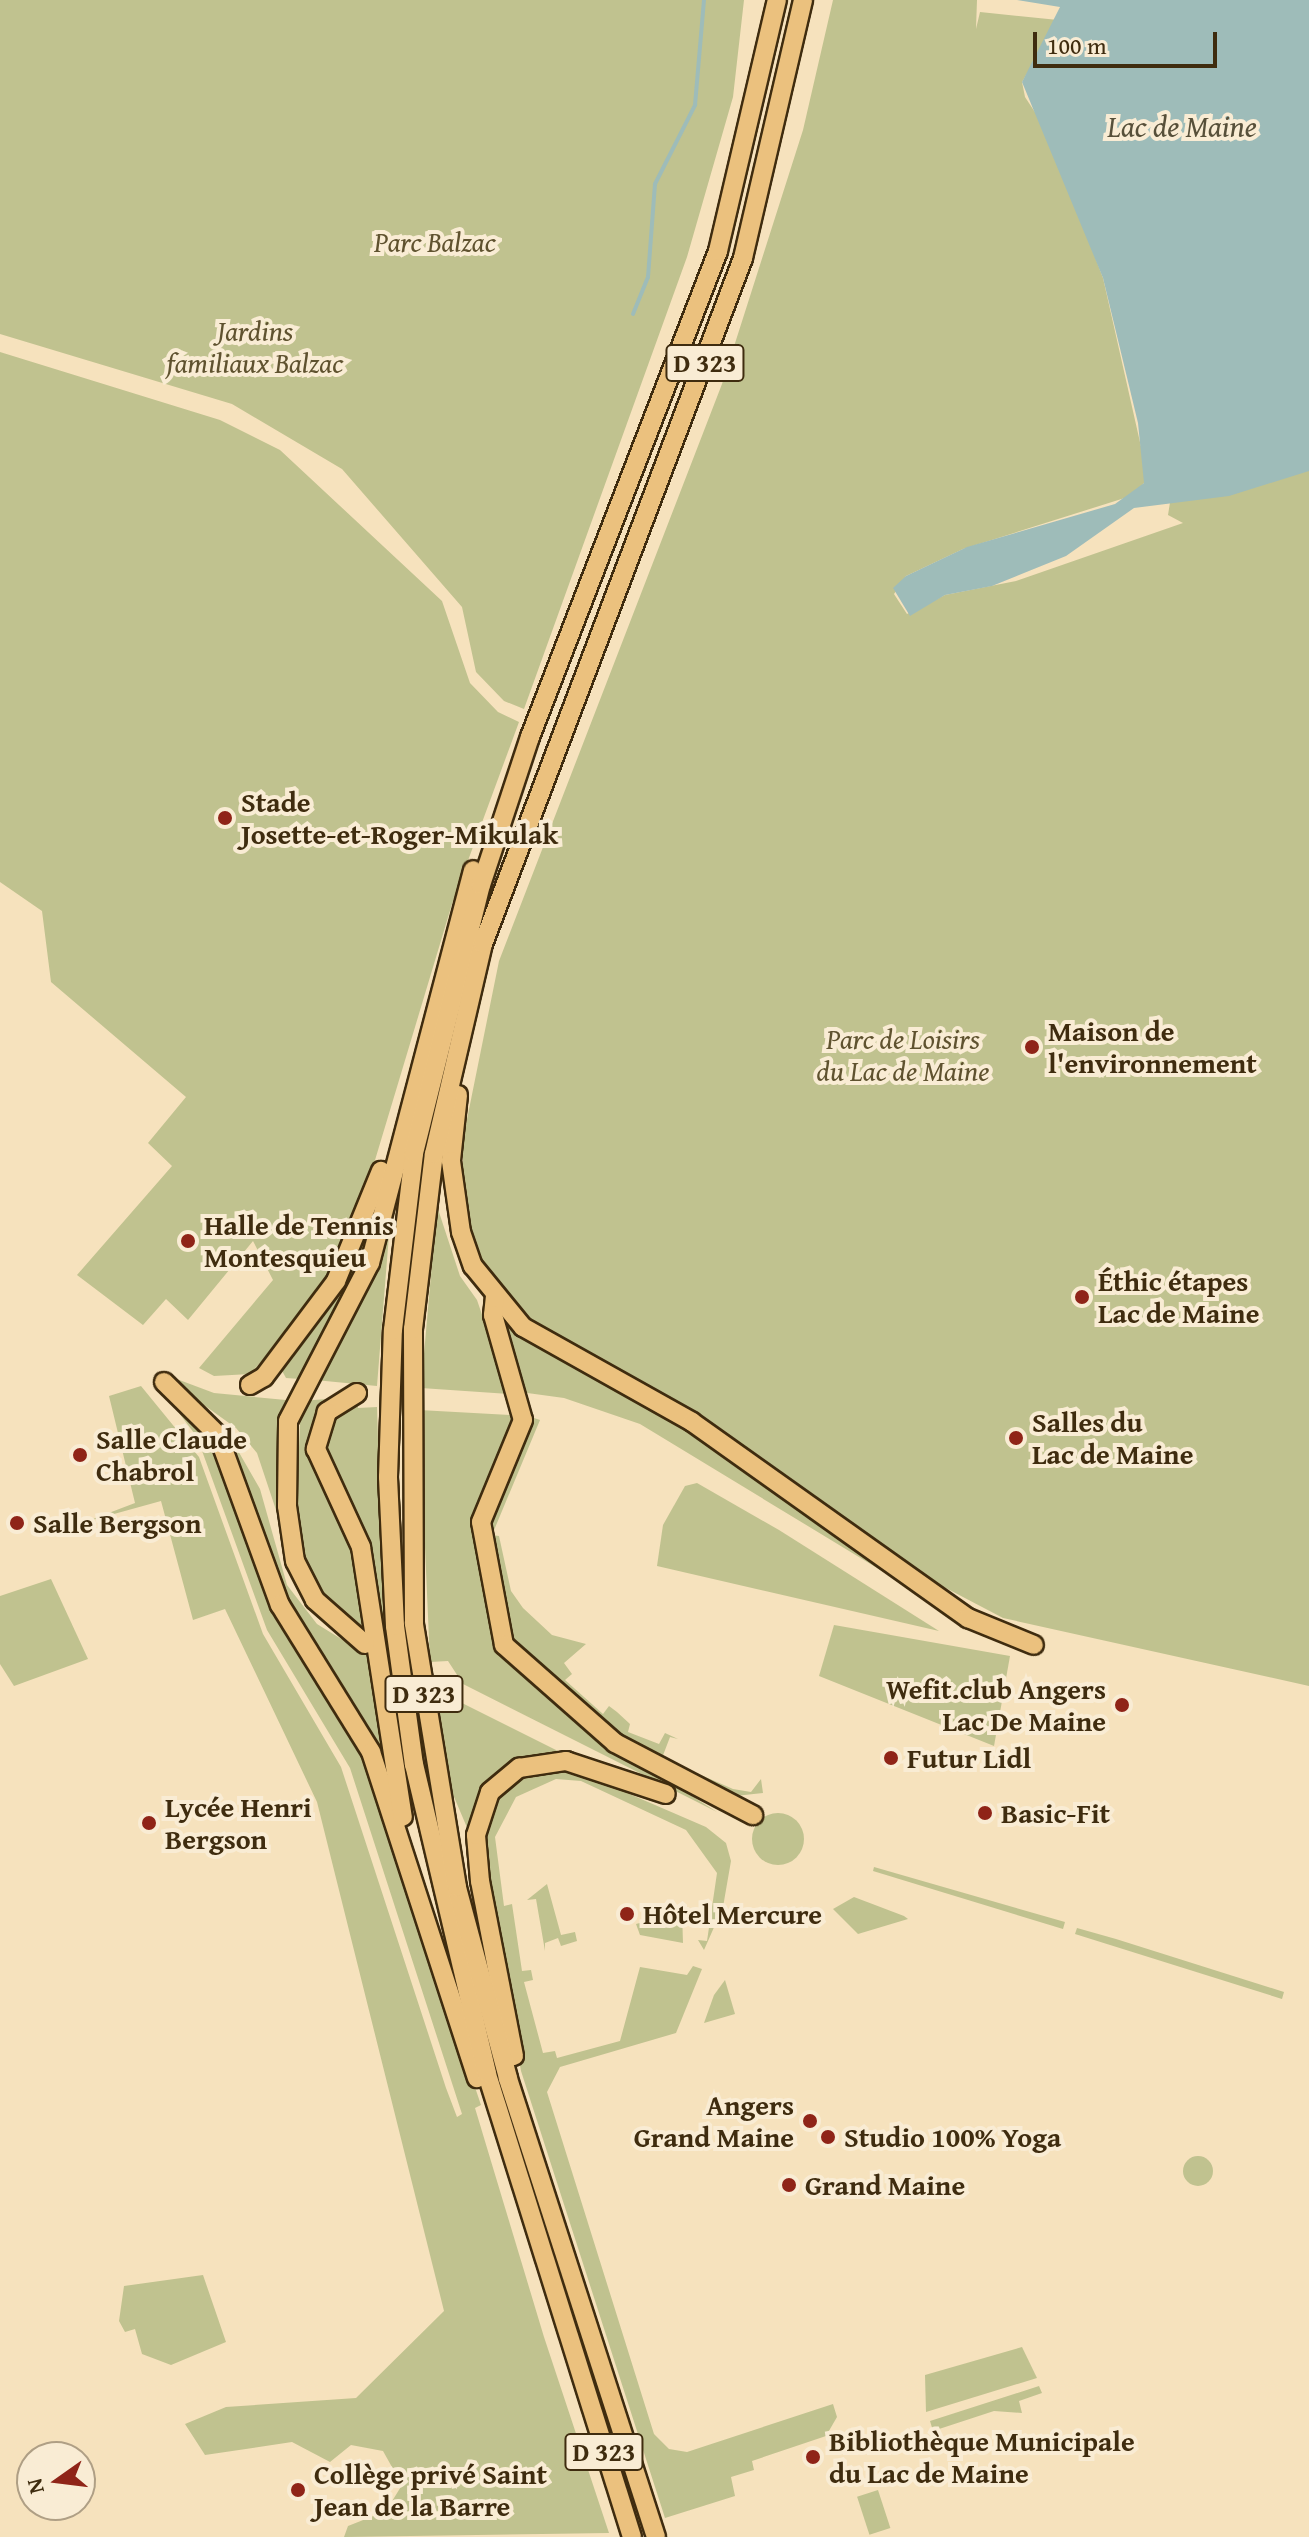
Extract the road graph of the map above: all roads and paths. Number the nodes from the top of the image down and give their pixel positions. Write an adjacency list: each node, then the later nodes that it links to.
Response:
1 (777, 0): 3 (highway, D 323)
2 (803, 0): 4 (highway, D 323)
3 (518, 770): 5 (highway); 15 (highway, D 323)
4 (522, 832): 6 (highway); 16 (highway, D 323)
5 (445, 961): 8 (highway); 10 (highway)
6 (495, 1296): 11 (highway); 13 (highway)
7 (164, 1382): 14 (highway)
8 (250, 1385)
9 (357, 1393): 14 (highway)
10 (365, 1644)
11 (1034, 1645)
12 (666, 1794): 16 (highway)
13 (753, 1815)
14 (420, 1908): 15 (highway)
15 (501, 2120): 17 (highway, D 323)
16 (544, 2187): 20 (highway, D 323)
17 (576, 2366): 18 (highway); 19 (highway, D 323)
18 (624, 2537)
19 (632, 2537)
20 (656, 2537)

